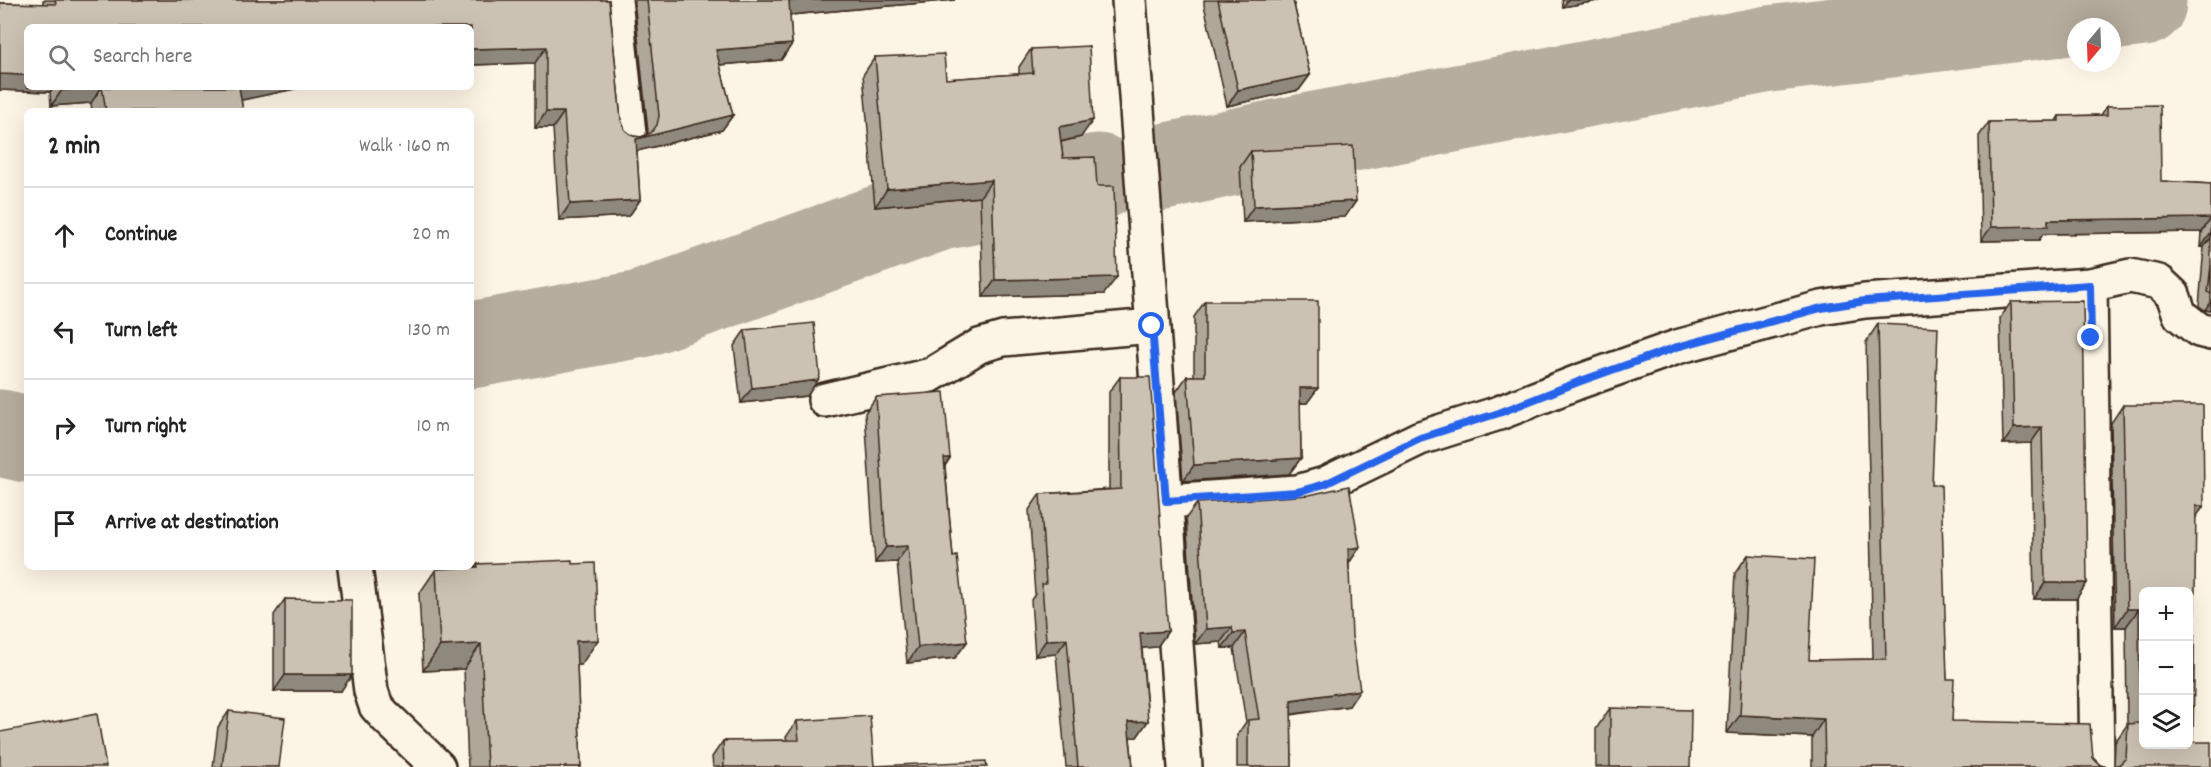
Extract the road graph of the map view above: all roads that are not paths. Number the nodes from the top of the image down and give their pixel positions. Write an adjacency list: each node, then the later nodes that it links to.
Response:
1 (615, 0): 3 (street)
2 (1129, 0): 5 (street)
3 (628, 134)
4 (2090, 285): 6 (street); 8 (street); 12 (street)
5 (1152, 326): 7 (street); 8 (street)
6 (2211, 333)
7 (825, 400)
8 (1166, 501): 11 (street)
9 (356, 570): 10 (street)
10 (438, 767)
11 (1185, 767)
12 (2097, 767)

